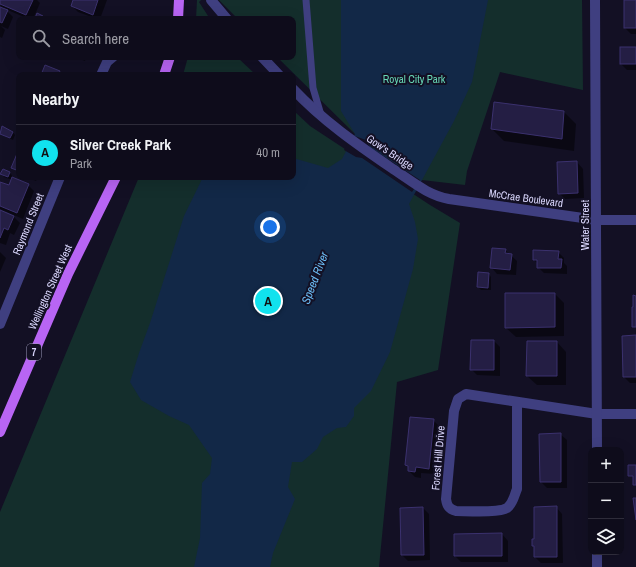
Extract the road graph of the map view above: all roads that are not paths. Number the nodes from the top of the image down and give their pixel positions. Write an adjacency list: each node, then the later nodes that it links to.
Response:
1 (179, 0): 5 (main road)
2 (211, 0): 6 (street)
3 (306, 0): 14 (lane)
4 (595, 0): 18 (street, Water Street)
5 (178, 16)
6 (224, 16)
7 (109, 60): 10 (street)
8 (169, 60): 11 (main road)
9 (265, 60): 12 (street)
10 (102, 72)
11 (165, 72)
12 (276, 72)
13 (296, 92): 14 (street)
14 (321, 116): 17 (street, Gow's Bridge)
15 (59, 180): 20 (street, Raymond Street)
16 (115, 180): 24 (main road, Wellington Street West / 7)
17 (417, 185): 18 (street, McCrae Boulevard)
18 (597, 220): 19 (street, McCrae Boulevard); 22 (street, Water Street)
19 (636, 220)
20 (0, 324)
21 (517, 402): 21 (street, Forest Hill Drive); 22 (street, Forest Hill Drive)
22 (597, 414): 23 (street, Forest Hill Drive); 25 (street, Water Street)
23 (636, 414)
24 (0, 432)
25 (597, 447)
26 (597, 555): 27 (street)
27 (597, 567)

